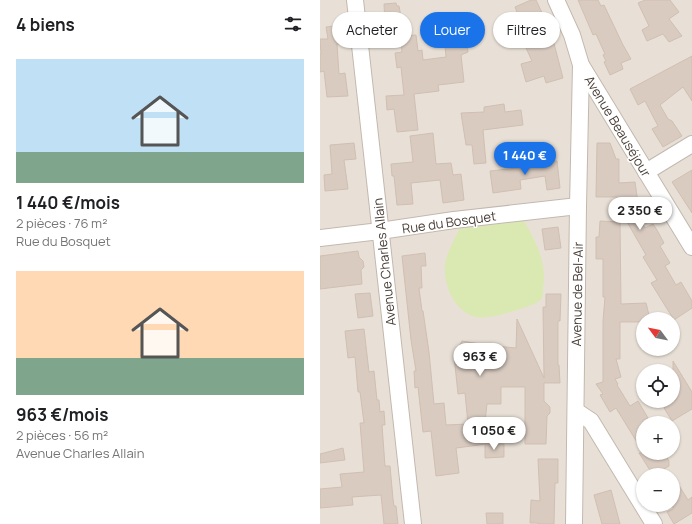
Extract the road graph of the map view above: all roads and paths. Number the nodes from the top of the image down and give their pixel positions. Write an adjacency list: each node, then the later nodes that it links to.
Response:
1 (355, 0): 7 (street, Avenue Charles Allain)
2 (556, 0): 3 (street, Avenue Beauséjour)
3 (581, 65): 5 (street, Avenue Beauséjour); 6 (street, Avenue de Bel-Air)
4 (692, 144): 5 (street)
5 (646, 172): 9 (street, Avenue Beauséjour)
6 (578, 206): 7 (street, Rue du Bosquet); 10 (street, Avenue de Bel-Air)
7 (380, 231): 8 (street, Rue du Bosquet); 11 (street, Avenue Charles Allain)
8 (320, 238)
9 (692, 247)
10 (576, 412): 12 (street, Avenue de Bel-Air); 13 (street)
11 (413, 524)
12 (574, 524)
13 (654, 524)

